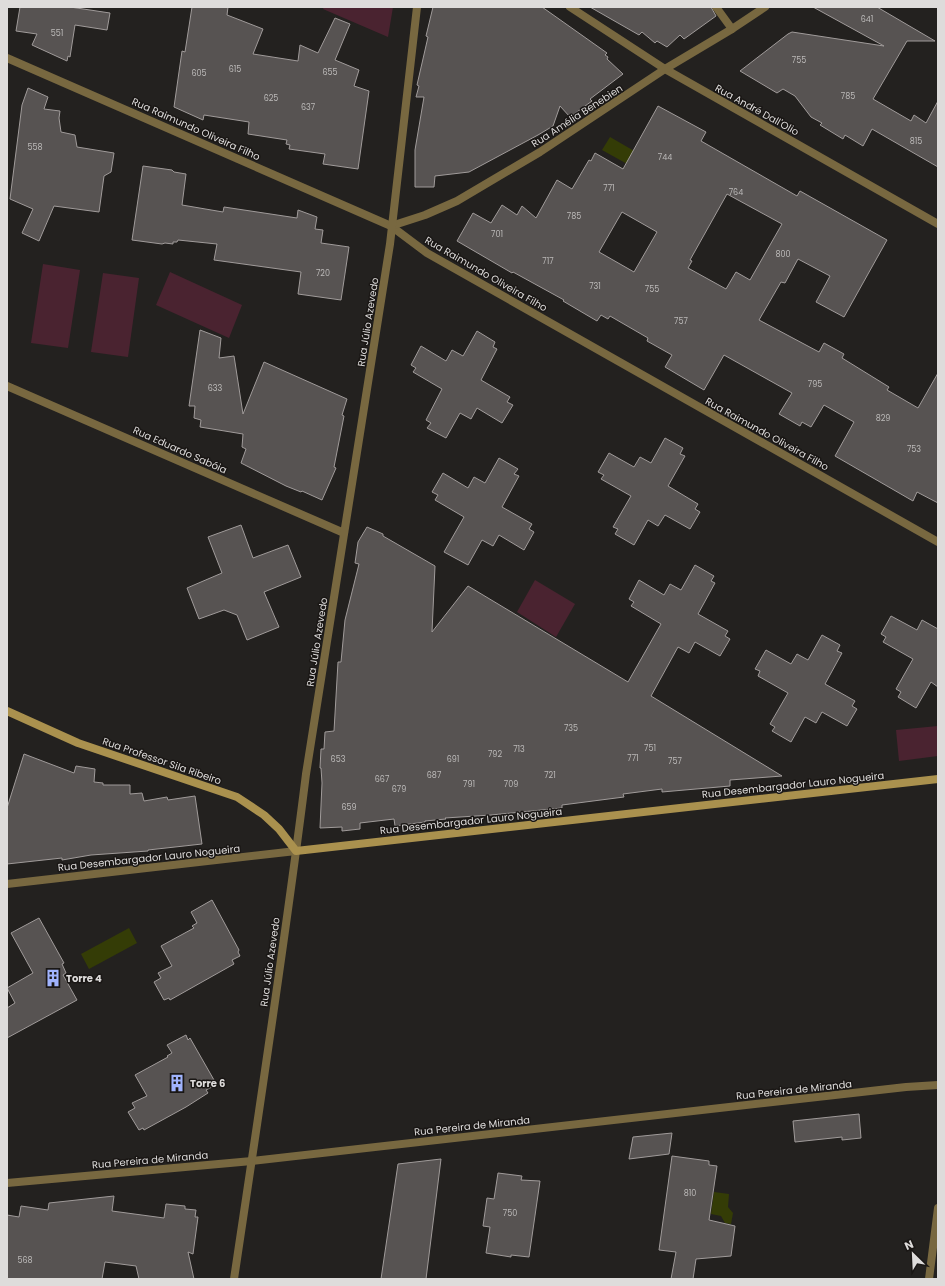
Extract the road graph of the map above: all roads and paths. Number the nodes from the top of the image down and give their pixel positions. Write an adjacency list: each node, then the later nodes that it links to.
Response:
1 (417, 7): 9 (street, Rua Júlio Azevedo)
2 (570, 7): 7 (street, Rua André Dall'Olio)
3 (716, 7): 5 (street)
4 (765, 7): 5 (street, Rua Amélia Benebien)
5 (732, 29): 7 (street, Rua Amélia Benebien)
6 (7, 58): 9 (street, Rua Raimundo Oliveira Filho)
7 (665, 69): 8 (street, Rua André Dall'Olio); 9 (street, Rua Amélia Benebien)
8 (938, 224)
9 (392, 226): 11 (street, Rua Júlio Azevedo); 12 (street, Rua Raimundo Oliveira Filho)
10 (7, 386): 11 (street, Rua Eduardo Sabóia)
11 (344, 533): 15 (street, Rua Júlio Azevedo)
12 (938, 542)
13 (7, 711): 15 (street, Rua Professor Sila Ribeiro)
14 (938, 778): 15 (street, Rua Desembargador Lauro Nogueira)
15 (296, 851): 16 (street, Rua Desembargador Lauro Nogueira); 18 (street, Rua Júlio Azevedo)
16 (7, 884)
17 (938, 1085): 18 (street, Rua Pereira de Miranda)
18 (252, 1161): 19 (street, Rua Pereira de Miranda); 21 (street, Rua Júlio Azevedo)
19 (7, 1183)
20 (938, 1208): 22 (street)
21 (234, 1279)
22 (929, 1279)

